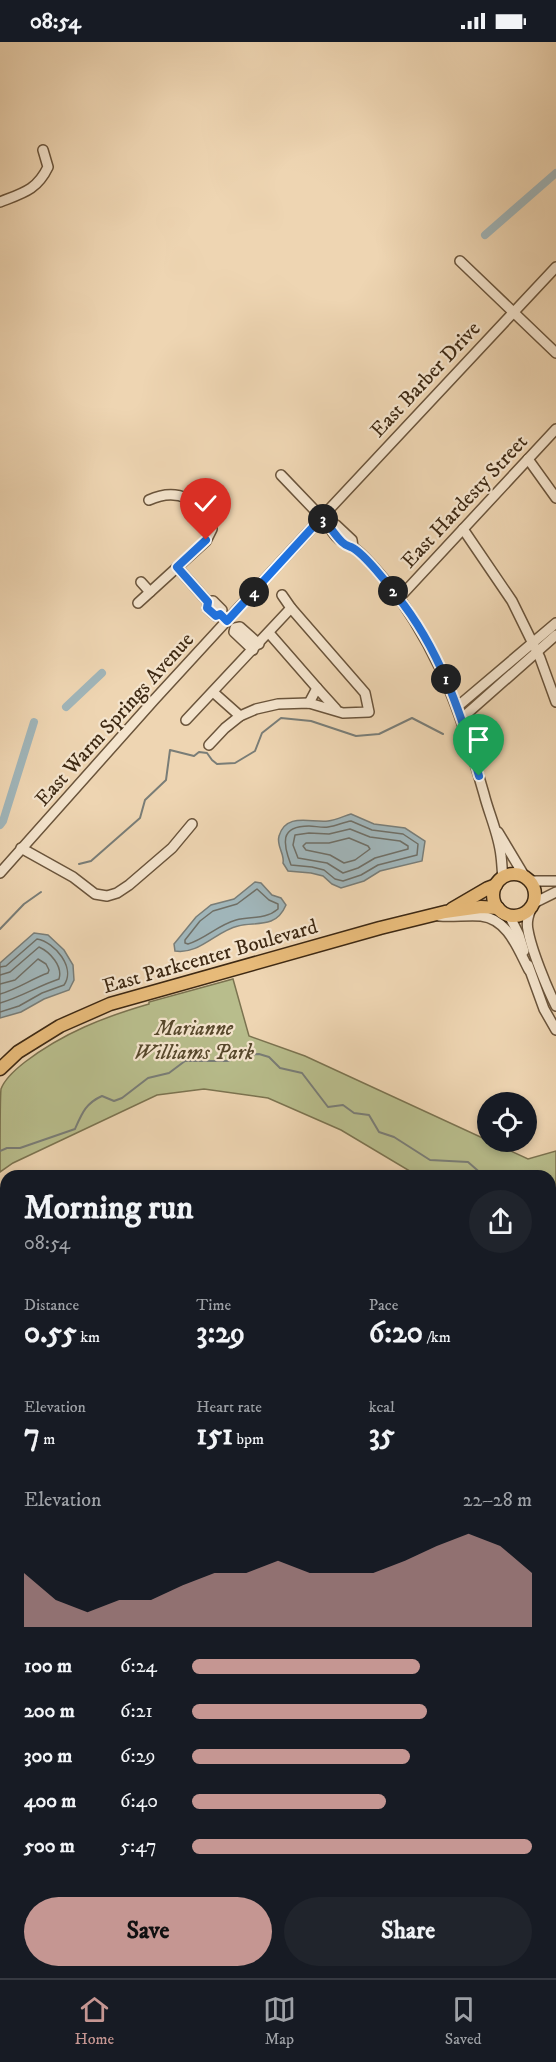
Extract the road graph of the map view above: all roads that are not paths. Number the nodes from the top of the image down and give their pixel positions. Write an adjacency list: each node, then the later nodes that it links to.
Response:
1 (43, 150): 2 (street)
2 (0, 202)
3 (460, 261): 5 (street)
4 (556, 267): 5 (street, East Barber Drive)
5 (514, 311): 6 (street); 12 (street, East Barber Drive)
6 (556, 353)
7 (556, 429): 8 (street, East Hardesty Street)
8 (528, 459): 10 (street); 13 (street, East Hardesty Street)
9 (281, 475): 12 (street)
10 (556, 498)
11 (149, 500): 14 (street)
12 (325, 521): 18 (street); 21 (street, East Warm Springs Avenue)
13 (463, 529): 18 (street, East Hardesty Street); 26 (street)
14 (177, 567): 16 (street); 21 (street)
15 (141, 582): 16 (street)
16 (150, 592): 19 (street)
17 (282, 594): 20 (street)
18 (399, 597): 31 (street)
19 (138, 603)
20 (291, 608): 23 (street); 32 (street)
21 (224, 617): 25 (street); 39 (street, East Warm Springs Avenue)
22 (556, 623): 26 (street)
23 (269, 633): 25 (street); 27 (street)
24 (556, 635): 26 (street)
25 (256, 647): 28 (street)
26 (535, 648): 29 (street); 31 (street); 34 (street)
27 (317, 688): 30 (street); 32 (street)
28 (213, 692): 33 (street); 35 (street)
29 (556, 702)
30 (309, 703): 32 (street); 33 (street)
31 (458, 707): 34 (street)
32 (337, 711)
33 (240, 716): 36 (street)
34 (462, 718): 37 (street)
35 (186, 720)
36 (209, 745)
37 (492, 822): 41 (street); 43 (street)
38 (192, 824): 39 (street)
39 (21, 848): 40 (street, East Warm Springs Avenue)
40 (0, 873)
41 (527, 879): 42 (street); 43 (main road); 45 (main road)
42 (556, 881)
43 (500, 882): 46 (main road); 47 (main road, East Parkcenter Boulevard)
44 (556, 892): 45 (street)
45 (533, 905): 46 (main road); 50 (street)
46 (503, 911): 47 (main road, East Parkcenter Boulevard); 49 (street)
47 (445, 912): 48 (main road, East Parkcenter Boulevard)
48 (431, 916): 49 (street); 52 (main road, East Parkcenter Boulevard)
49 (529, 970): 51 (street)
50 (556, 1006)
51 (556, 1030)
52 (0, 1069)

